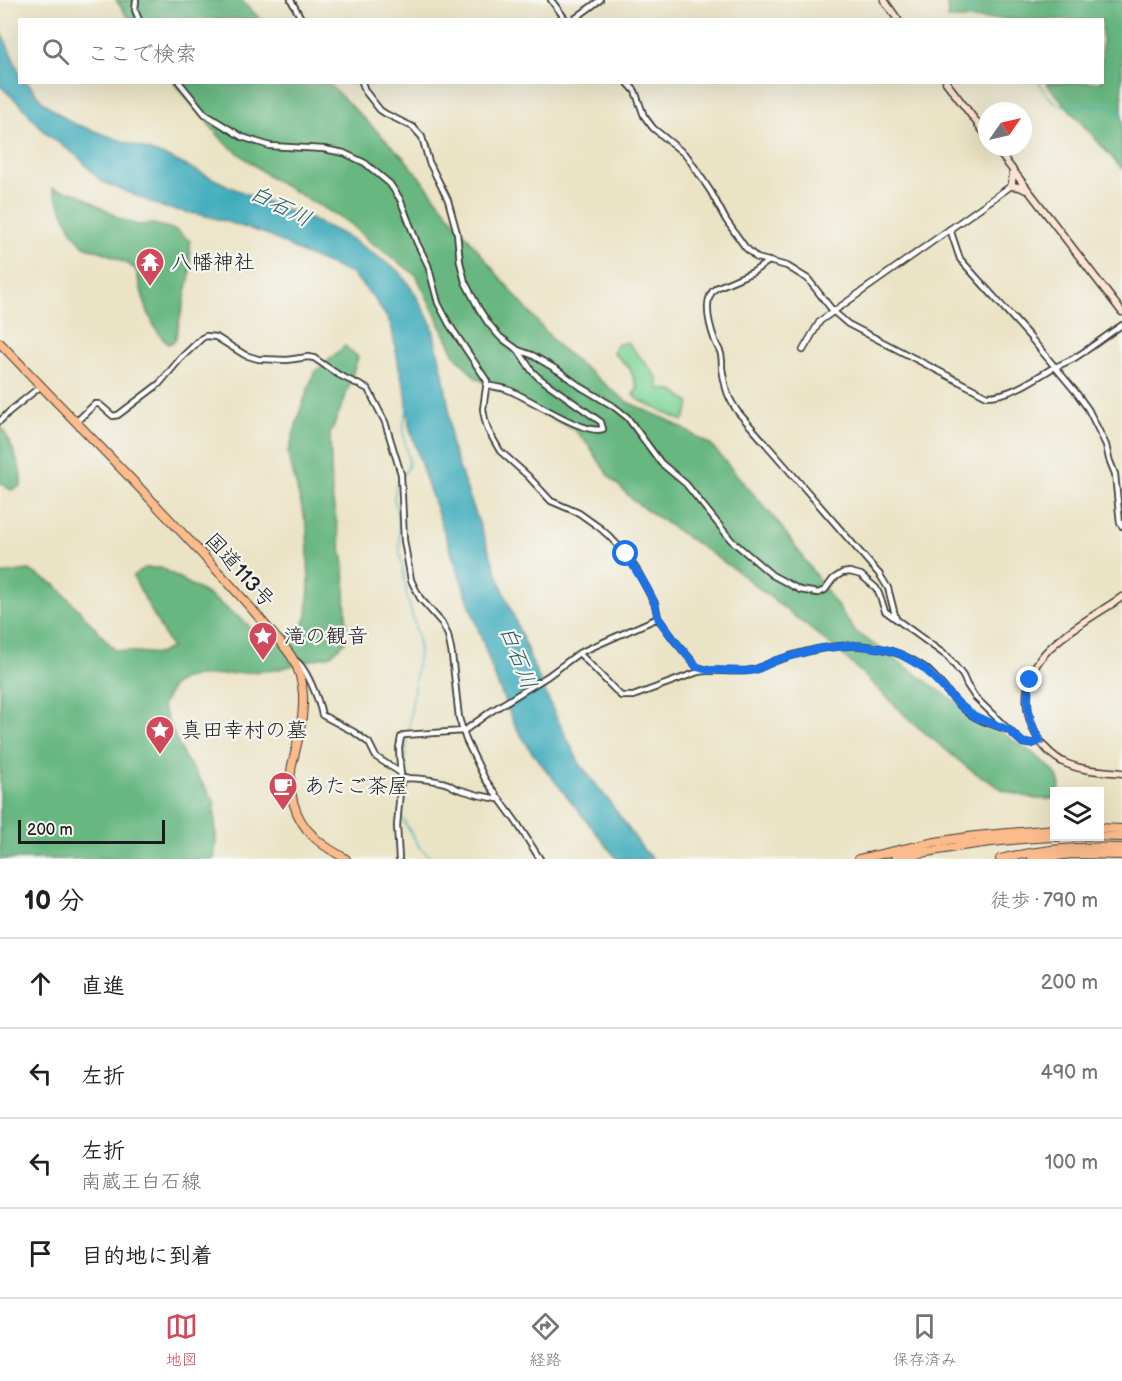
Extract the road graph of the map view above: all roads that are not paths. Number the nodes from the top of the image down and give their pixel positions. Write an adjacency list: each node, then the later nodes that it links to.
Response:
1 (136, 0): 6 (street)
2 (291, 0): 7 (street)
3 (551, 0): 8 (street)
4 (600, 0): 9 (street)
5 (884, 0): 10 (main road)
6 (139, 18)
7 (301, 18)
8 (564, 18)
9 (576, 18)
10 (897, 18)
11 (181, 84): 29 (street)
12 (363, 84): 26 (street)
13 (629, 84): 21 (street)
14 (948, 84): 15 (main road)
15 (978, 124)
16 (1002, 156): 17 (main road)
17 (1013, 170): 18 (main road); 19 (main road)
18 (1011, 186): 19 (main road); 20 (street)
19 (1029, 192): 23 (main road)
20 (950, 229): 22 (street); 28 (street)
21 (770, 261): 22 (street); 36 (street)
22 (833, 311): 27 (street); 28 (street)
23 (1122, 312)
24 (1122, 325): 28 (street)
25 (0, 343): 30 (highway, 国道113号)
26 (518, 350): 29 (street); 36 (street)
27 (803, 350)
28 (1054, 367): 33 (street)
29 (487, 385): 35 (street)
30 (40, 386): 31 (street); 32 (highway, 国道113号)
31 (0, 421)
32 (76, 423): 38 (highway, 国道113号); 41 (street)
33 (1122, 526)
34 (1122, 597): 42 (main road)
35 (658, 618): 37 (street); 39 (street)
36 (896, 620): 40 (street)
37 (579, 653): 39 (street); 41 (street)
38 (293, 659): 44 (street); 52 (highway, 国道113号)
39 (707, 670): 40 (street)
40 (1009, 730): 42 (street)
41 (464, 731): 44 (street); 45 (street)
42 (1040, 741): 43 (main road)
43 (1122, 772)
44 (403, 777): 45 (street); 53 (street)
45 (498, 799): 54 (street)
46 (1104, 828): 48 (highway)
47 (1050, 829): 55 (highway)
48 (1122, 829)
49 (1122, 837): 56 (highway)
50 (1122, 848): 57 (highway)
51 (1122, 855): 58 (highway)
52 (346, 859)
53 (399, 859)
54 (540, 859)
55 (859, 859)
56 (895, 859)
57 (1000, 859)
58 (1032, 859)

